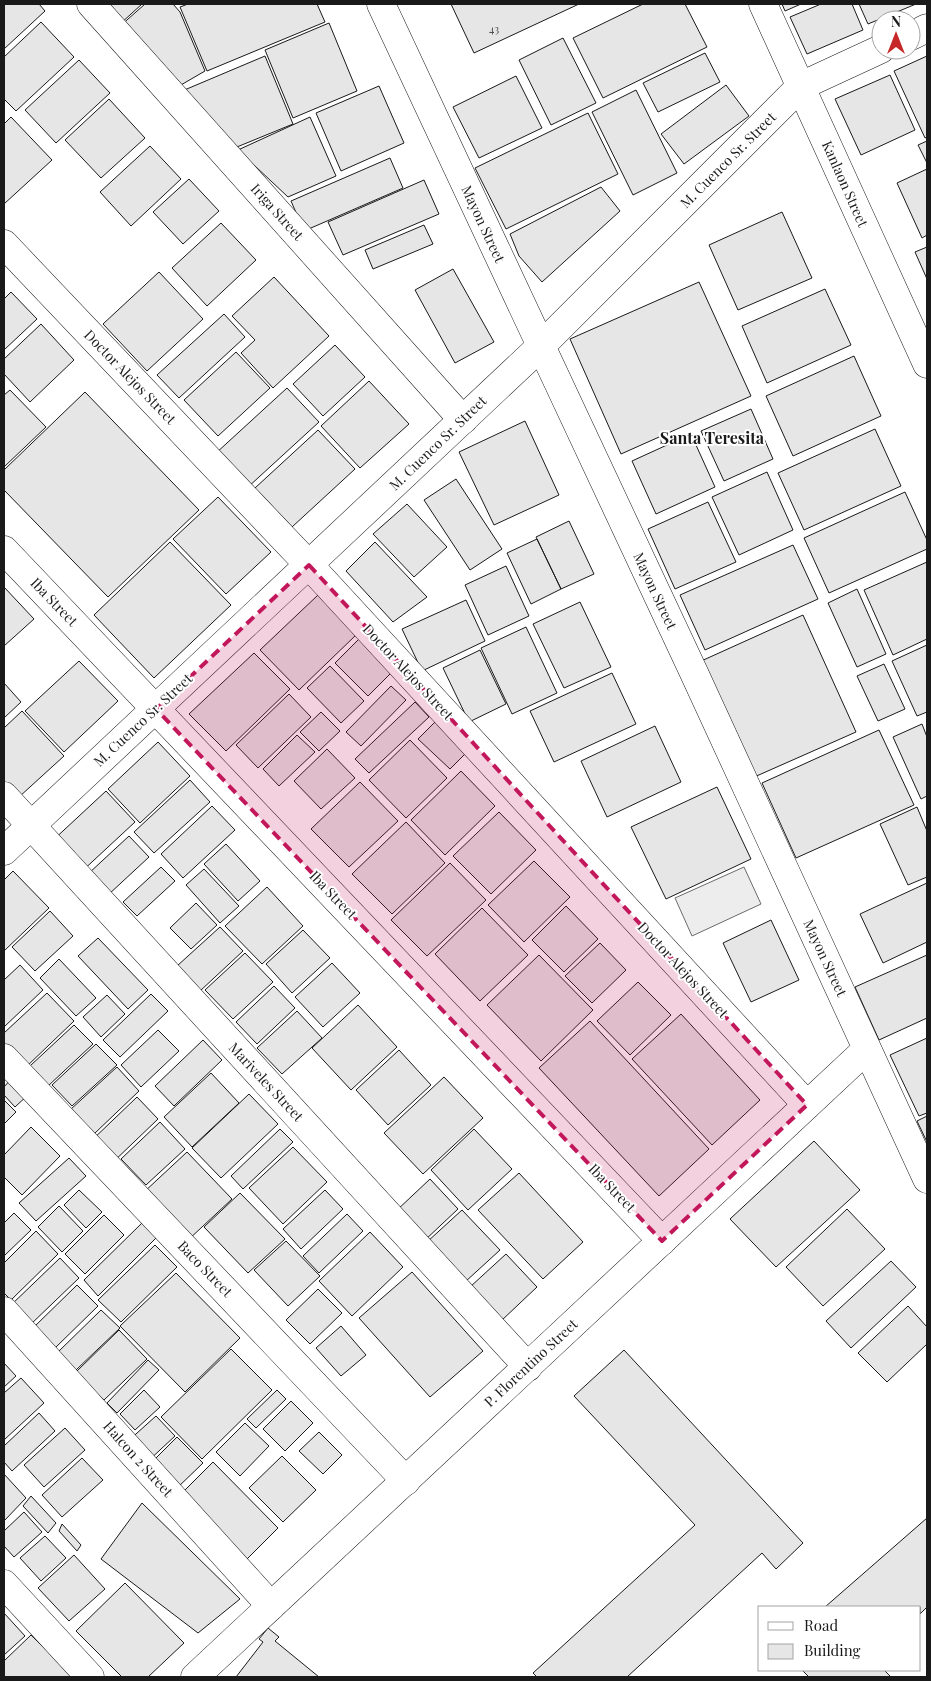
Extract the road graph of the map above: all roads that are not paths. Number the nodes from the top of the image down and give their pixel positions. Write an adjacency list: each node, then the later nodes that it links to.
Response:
1 (91, 4): 9 (street, Iriga Street)
2 (381, 4): 7 (street, Mayon Street)
3 (763, 4): 5 (street, Kanlaon Street)
4 (871, 54): 5 (street, M. Cuenco Sr. Street)
5 (801, 86): 7 (street, M. Cuenco Sr. Street); 8 (street, Kanlaon Street)
6 (4, 244): 11 (street, Doctor Alejos Street)
7 (540, 347): 9 (street, M. Cuenco Sr. Street); 16 (street, Mayon Street)
8 (927, 364)
9 (463, 420): 11 (street, M. Cuenco Sr. Street)
10 (4, 550): 12 (street, Iba Street)
11 (309, 565): 12 (street, M. Cuenco Sr. Street); 18 (street, Doctor Alejos Street)
12 (156, 708): 14 (street, M. Cuenco Sr. Street); 20 (street, Iba Street)
13 (4, 796): 14 (street, Mariveles Street)
14 (31, 826): 15 (street, M. Cuenco Sr. Street); 22 (street, Mariveles Street)
15 (4, 851)
16 (867, 1049): 18 (street, P. Florentino Street); 19 (street, Mayon Street)
17 (4, 1058): 23 (street, Baco Street)
18 (807, 1105): 20 (street, P. Florentino Street)
19 (927, 1179)
20 (662, 1240): 22 (street, P. Florentino Street)
21 (4, 1311): 25 (street, Halcon 2 Street)
22 (528, 1367): 23 (street, P. Florentino Street)
23 (406, 1481): 25 (street, P. Florentino Street)
24 (4, 1584): 26 (street)
25 (272, 1606): 27 (street, P. Florentino Street)
26 (90, 1677)
27 (196, 1677)

